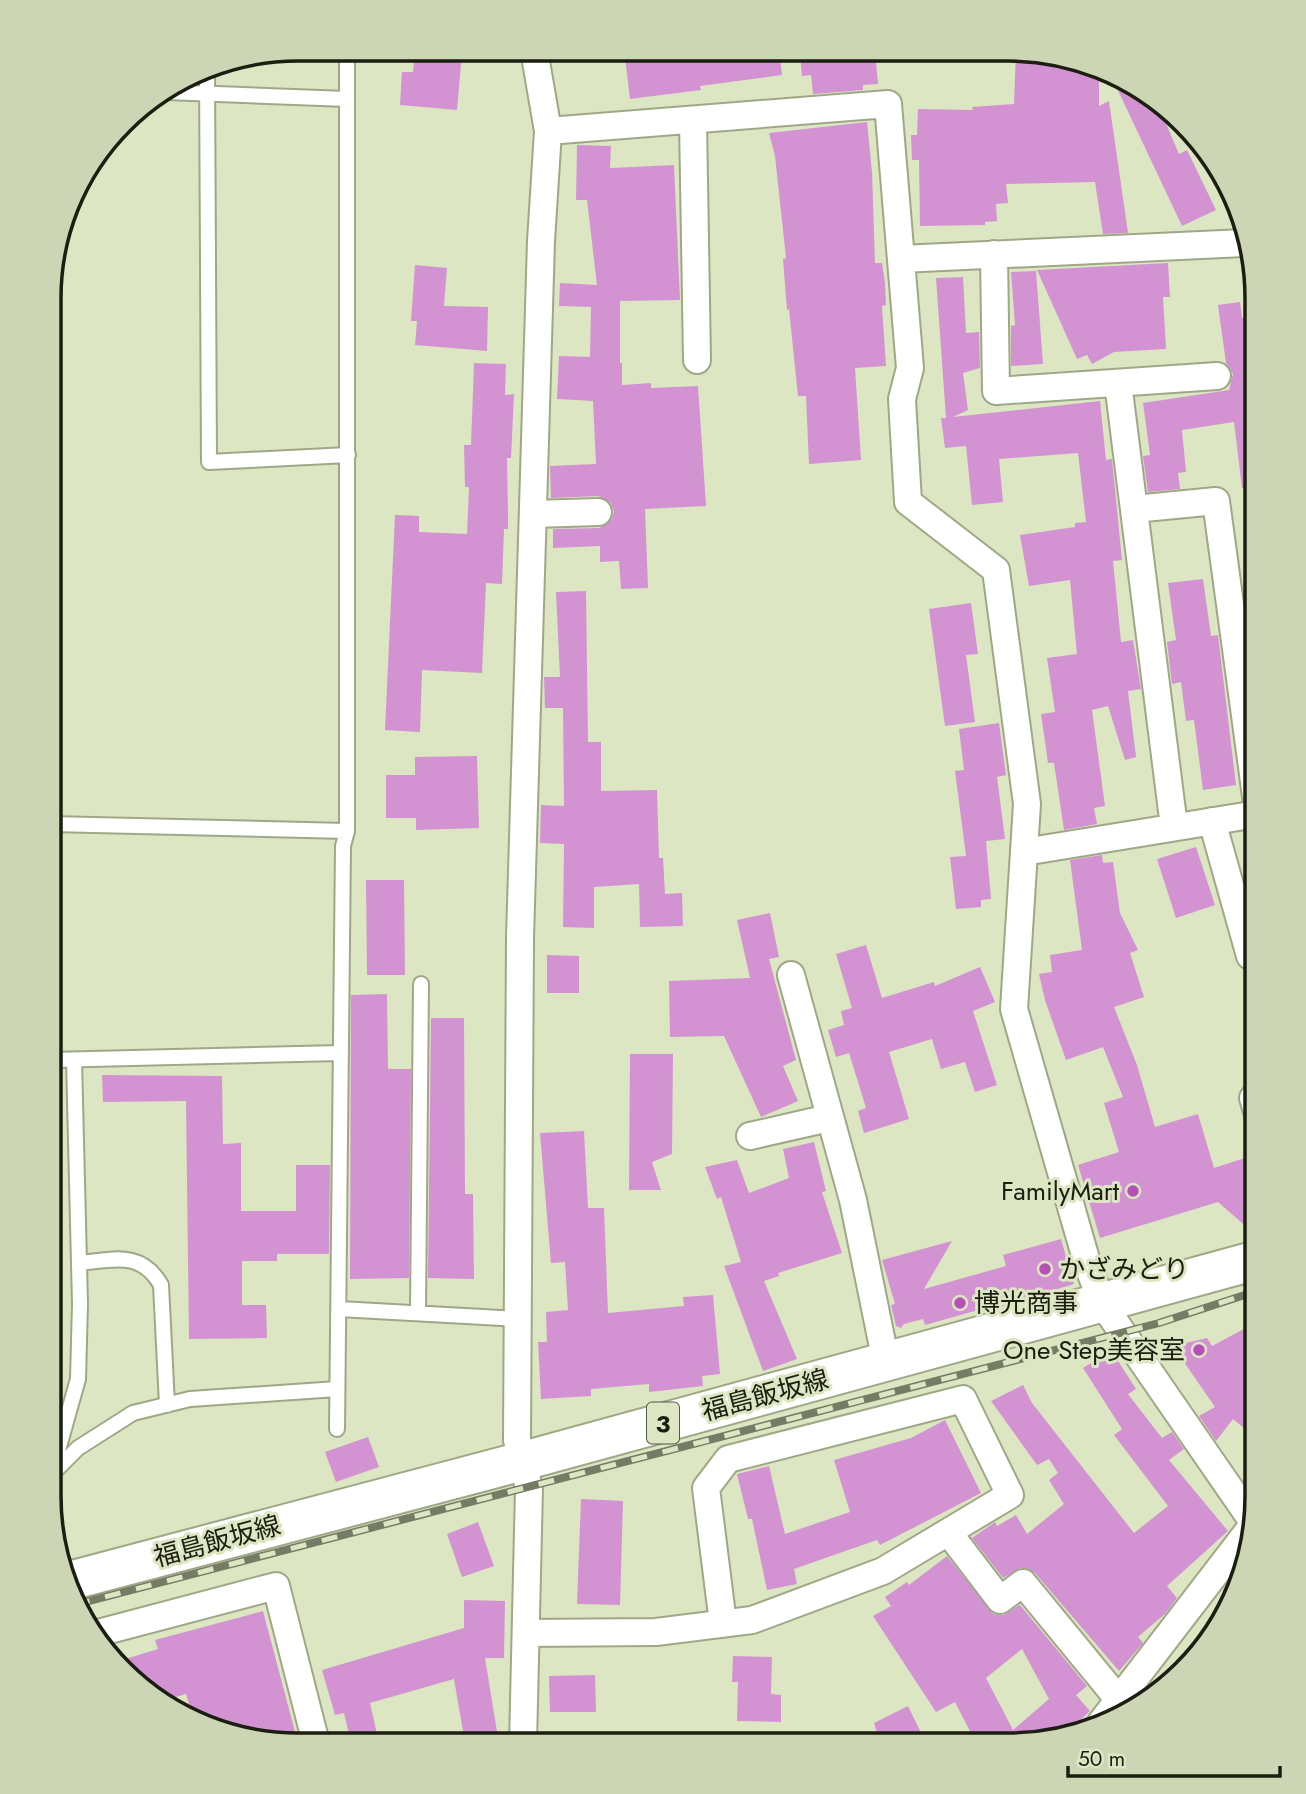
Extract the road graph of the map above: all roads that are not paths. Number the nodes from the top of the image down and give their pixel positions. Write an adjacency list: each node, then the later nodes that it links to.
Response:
1 (346, 61): 6 (lane)
2 (536, 61): 8 (street)
3 (207, 79): 5 (lane)
4 (181, 92): 5 (lane)
5 (207, 93): 6 (lane); 15 (lane)
6 (347, 99): 15 (lane)
7 (694, 120): 8 (street); 11 (street); 12 (street)
8 (548, 131): 18 (street)
9 (1238, 243): 10 (street)
10 (994, 254): 11 (street); 14 (street)
11 (901, 259): 25 (street)
12 (697, 360)
13 (1217, 376): 14 (street)
14 (1118, 383): 16 (street)
15 (348, 455): 24 (lane)
16 (1134, 509): 19 (street); 23 (street)
17 (598, 512): 18 (street)
18 (534, 514): 39 (street)
19 (1245, 685)
20 (1245, 816): 21 (street)
21 (1212, 821): 23 (street); 26 (street)
22 (61, 824): 24 (lane)
23 (1174, 827): 25 (street)
24 (346, 831): 29 (lane)
25 (1024, 852): 36 (street)
26 (1244, 936)
27 (791, 975): 32 (street)
28 (421, 984): 38 (lane)
29 (341, 1053): 31 (lane); 37 (lane)
30 (61, 1059): 31 (lane)
31 (74, 1060): 34 (lane)
32 (829, 1118): 33 (street); 40 (street)
33 (750, 1136)
34 (79, 1263): 42 (lane); 44 (lane)
35 (1244, 1263): 36 (main road, 福島飯坂線 / 3)
36 (1102, 1303): 40 (main road, 福島飯坂線 / 3); 47 (street)
37 (339, 1309): 38 (lane); 41 (lane)
38 (418, 1314): 39 (lane)
39 (519, 1319): 45 (street)
40 (886, 1362): 45 (main road, 福島飯坂線 / 3)
41 (337, 1389): 42 (lane); 43 (lane)
42 (167, 1405): 46 (lane)
43 (337, 1429)
44 (61, 1439)
45 (523, 1461): 50 (main road, 福島飯坂線 / 3); 53 (street)
46 (61, 1465)
47 (1244, 1506)
48 (949, 1533): 51 (street); 51 (street); 54 (street)
49 (1241, 1535): 54 (street)
50 (77, 1579)
51 (723, 1623): 53 (street)
52 (104, 1631): 56 (street)
53 (526, 1633): 57 (street)
54 (1119, 1700): 55 (street)
55 (1113, 1708)
56 (313, 1733)
57 (523, 1733)

